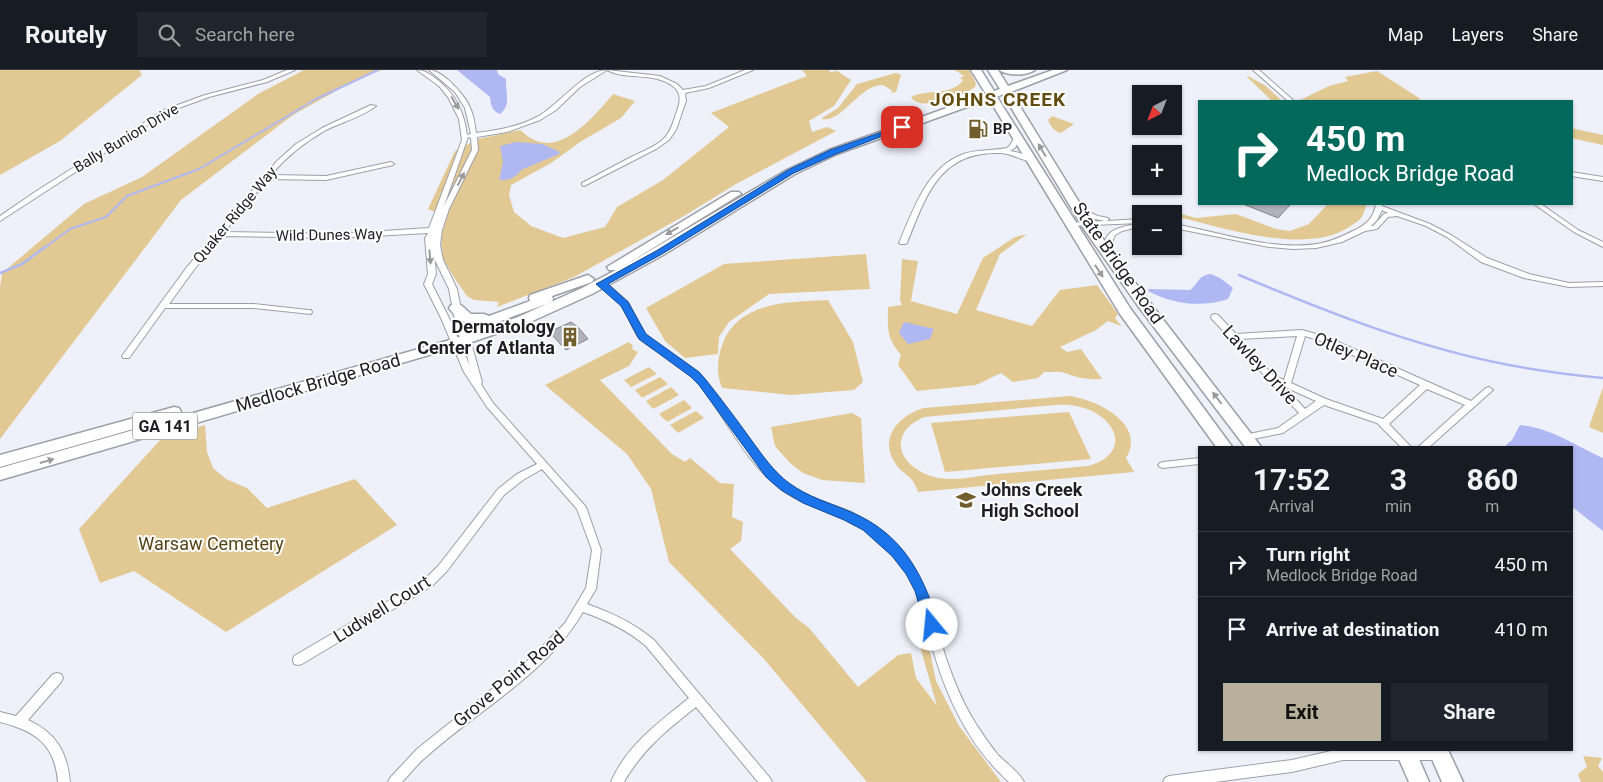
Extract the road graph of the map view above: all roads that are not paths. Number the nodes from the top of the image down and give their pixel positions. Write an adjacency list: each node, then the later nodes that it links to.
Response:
1 (292, 70): 35 (street, Bally Bunion Drive)
2 (420, 70): 22 (street, one-way to 22)
3 (432, 70): 21 (street)
4 (604, 70): 21 (street)
5 (610, 70): 15 (street)
6 (750, 70): 15 (street)
7 (976, 70): 16 (highway, State Bridge Road)
8 (993, 70): 14 (highway, State Bridge Road)
9 (1004, 70): 10 (highway)
10 (1030, 70)
11 (1042, 70): 14 (highway, Medlock Bridge Road / GA 141)
12 (1062, 70): 14 (highway, Medlock Bridge Road / GA 141)
13 (1256, 70): 17 (street)
14 (1004, 86): 16 (highway, Medlock Bridge Road / GA 141); 33 (highway, State Bridge Road, one-way to 14)
15 (682, 92): 30 (street)
16 (988, 92): 19 (highway, Medlock Bridge Road / GA 141); 20 (highway, State Bridge Road); 46 (highway, Medlock Bridge Road / GA 141, one-way to 46)
17 (1290, 100)
18 (373, 106): 28 (street, Quaker Ridge Way)
19 (952, 109): 20 (highway); 47 (highway, Medlock Bridge Road / GA 141)
20 (1003, 115): 23 (highway, State Bridge Road)
21 (474, 136): 22 (street); 40 (street, one-way to 21)
22 (465, 137): 40 (street)
23 (1017, 138): 24 (street); 25 (highway, State Bridge Road)
24 (1000, 151): 25 (street); 43 (street)
25 (1031, 160): 38 (highway, State Bridge Road)
26 (391, 164): 28 (street)
27 (1573, 174): 29 (street)
28 (267, 177): 42 (street, Quaker Ridge Way)
29 (1603, 179)
30 (584, 184)
31 (1538, 205): 44 (street)
32 (1379, 206): 34 (street); 41 (street)
33 (1080, 210): 36 (street); 37 (highway, State Bridge Road)
34 (1397, 214): 41 (street); 48 (street)
35 (0, 219)
36 (1130, 224): 37 (street); 45 (street)
37 (1088, 226): 38 (street); 45 (highway, State Bridge Road)
38 (1072, 227): 66 (highway, State Bridge Road, one-way to 66)
39 (1182, 228): 41 (street)
40 (436, 230): 42 (street, Wild Dunes Way); 50 (street); 55 (street, one-way to 55)
41 (1361, 230)
42 (219, 234): 49 (street, Quaker Ridge Way)
43 (903, 243)
44 (1603, 245)
45 (1108, 253): 65 (highway, State Bridge Road, one-way to 45)
46 (588, 279): 50 (highway, Medlock Bridge Road); 55 (highway, Medlock Bridge Road / GA 141)
47 (601, 284): 55 (highway, Medlock Bridge Road / GA 141); 86 (street)
48 (1603, 284)
49 (162, 306): 51 (street); 56 (street, Quaker Ridge Way)
50 (456, 308): 55 (street)
51 (308, 312)
52 (1215, 317): 54 (street, Lawley Drive)
53 (1302, 333): 54 (street, Otley Place); 58 (street); 59 (street, Otley Place)
54 (1234, 336): 57 (street, Lawley Drive)
55 (458, 337): 69 (highway, Medlock Bridge Road / GA 141); 71 (street, Grove Point Road); 73 (highway, Medlock Bridge Road / GA 141, one-way to 55)
56 (126, 356)
57 (1271, 377): 58 (street); 63 (street, Lawley Drive)
58 (1287, 384): 61 (street)
59 (1426, 384): 62 (street, Otley Place); 64 (street)
60 (1489, 390): 62 (street)
61 (1323, 401): 63 (street); 64 (street)
62 (1472, 405): 68 (street)
63 (1305, 414): 65 (street)
64 (1383, 424): 67 (street)
65 (1256, 442)
66 (1222, 445)
67 (1406, 446)
68 (1422, 446)
69 (0, 461)
70 (1198, 461): 72 (street)
71 (542, 465): 74 (street, Grove Point Road); 75 (street, Ludwell Court)
72 (1163, 465)
73 (0, 474)
74 (583, 607): 77 (street); 83 (street, Grove Point Road)
75 (298, 660)
76 (57, 678): 79 (street)
77 (697, 699): 84 (street); 85 (street)
78 (0, 717): 79 (street)
79 (19, 721): 82 (street)
80 (1406, 752): 81 (street); 87 (street); 88 (highway)
81 (1439, 752): 89 (highway)
82 (64, 782)
83 (394, 782)
84 (617, 782)
85 (766, 782)
86 (1018, 782)
87 (1170, 782)
88 (1419, 782)
89 (1453, 782)

